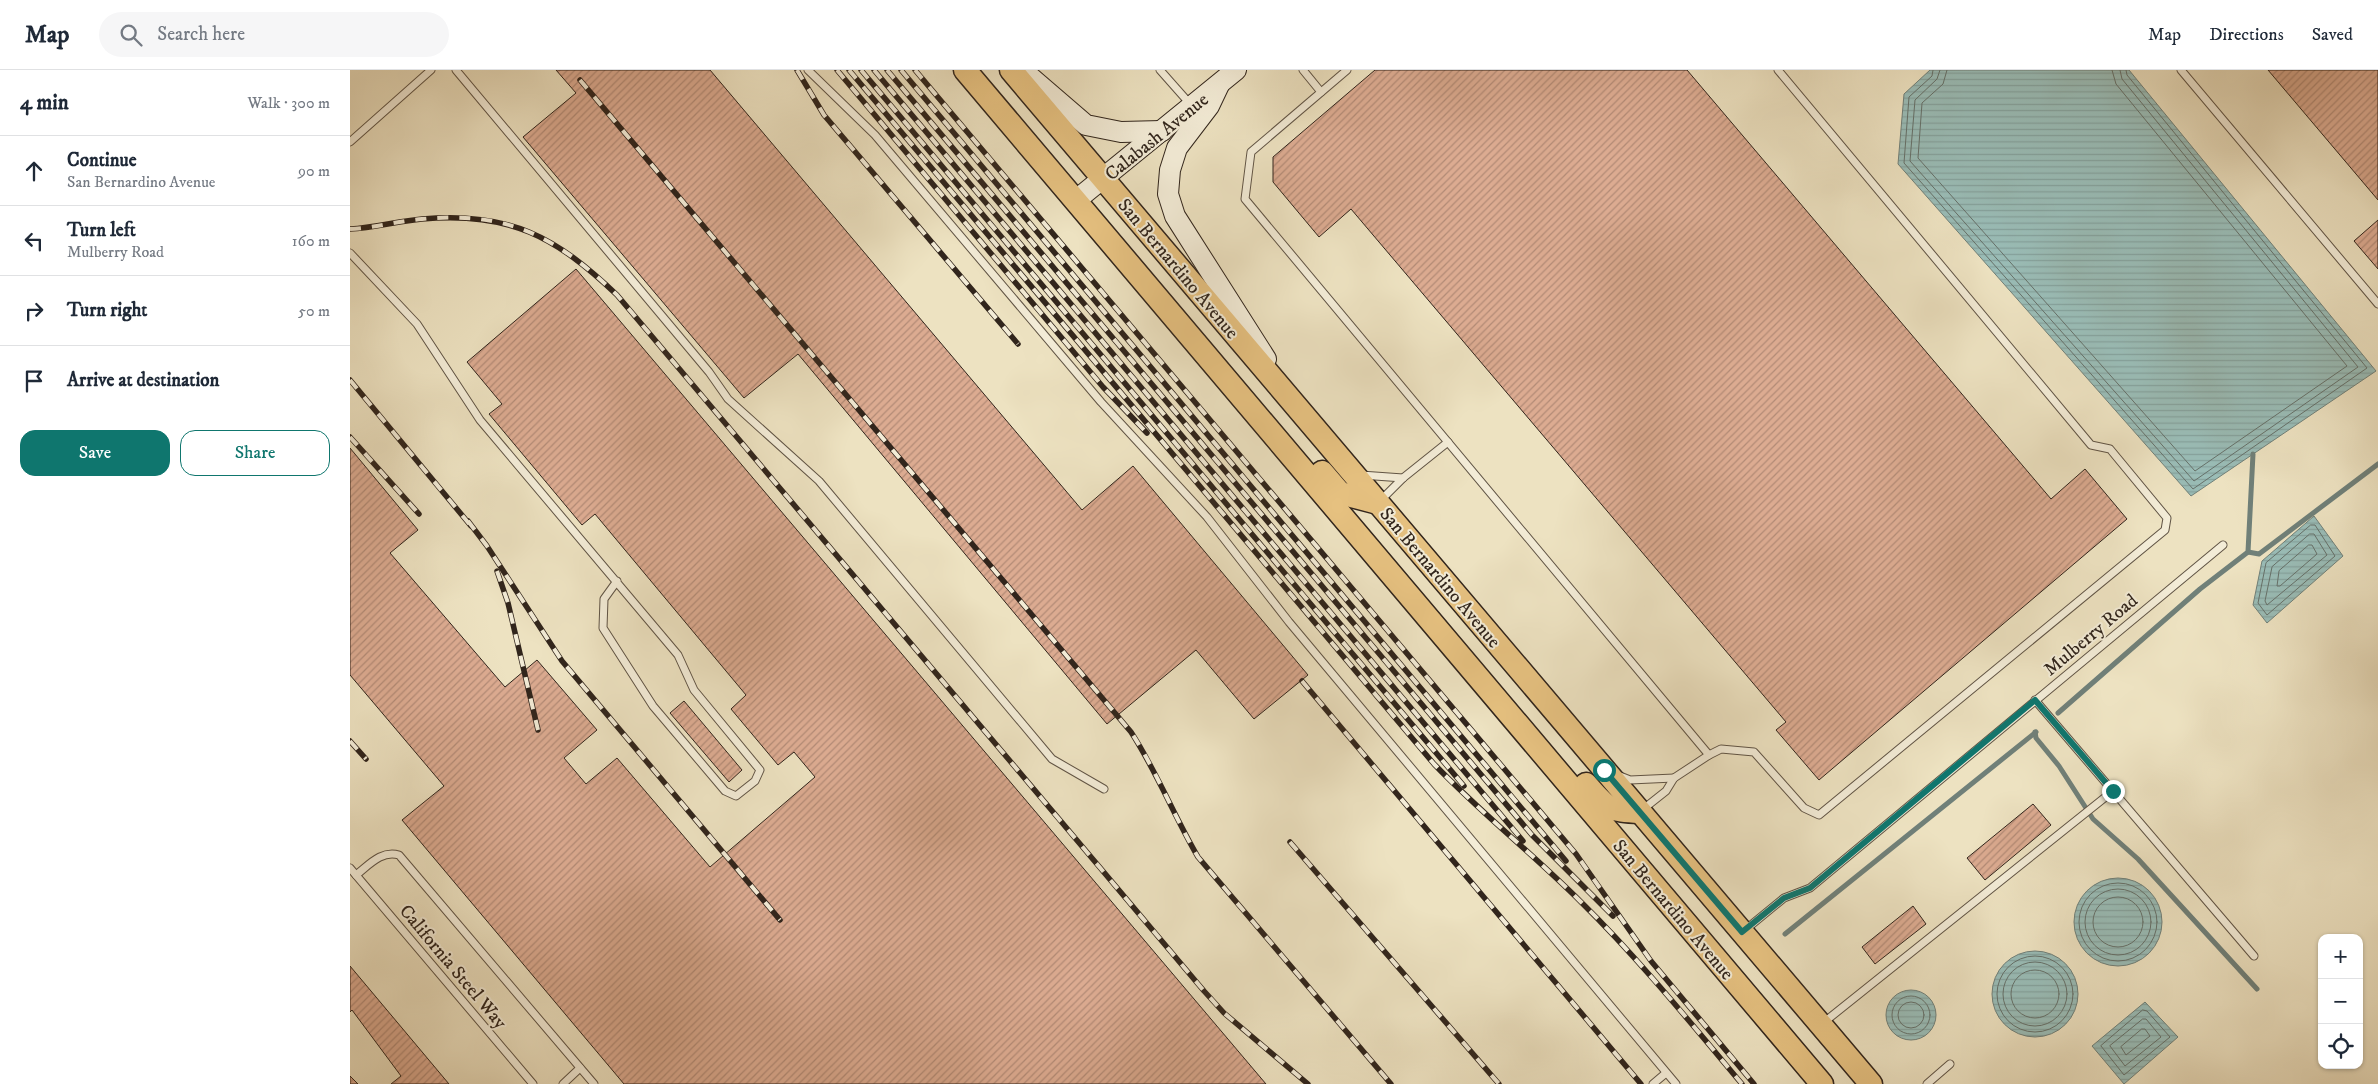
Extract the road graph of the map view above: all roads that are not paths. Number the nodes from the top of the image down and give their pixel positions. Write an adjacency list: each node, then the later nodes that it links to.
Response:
1 (431, 70): 17 (lane)
2 (456, 70): 35 (lane)
3 (808, 70): 45 (lane)
4 (965, 70): 19 (main road, San Bernardino Avenue)
5 (1011, 70): 18 (main road, San Bernardino Avenue)
6 (1022, 70): 16 (street)
7 (1160, 70): 15 (lane)
8 (1236, 70): 13 (street, Calabash Avenue)
9 (1303, 70): 14 (lane)
10 (1347, 70): 14 (lane)
11 (1778, 70): 32 (lane)
12 (2181, 70): 21 (lane)
13 (1219, 85): 15 (street, Calabash Avenue); 23 (street)
14 (1321, 92): 24 (lane)
15 (1192, 106): 16 (street, Calabash Avenue)
16 (1162, 131): 18 (street, Calabash Avenue)
17 (350, 142)
18 (1103, 179): 19 (street, Calabash Avenue); 23 (main road, San Bernardino Avenue)
19 (1075, 201): 22 (main road, San Bernardino Avenue)
20 (350, 253): 29 (lane)
21 (2378, 304)
22 (1187, 332): 27 (main road); 30 (main road, San Bernardino Avenue)
23 (1296, 407): 25 (main road, San Bernardino Avenue)
24 (1448, 442): 26 (lane); 32 (lane)
25 (1354, 475): 26 (lane); 27 (main road, San Bernardino Avenue)
26 (1403, 478): 27 (lane)
27 (1378, 503): 33 (main road, San Bernardino Avenue)
28 (2223, 545): 31 (lane, Mulberry Road)
29 (618, 582): 29 (lane)
30 (1453, 648): 37 (main road); 51 (main road, San Bernardino Avenue)
31 (2035, 700): 36 (lane); 40 (lane, Mulberry Road)
32 (1709, 755): 34 (lane)
33 (1604, 770): 34 (lane); 37 (main road, San Bernardino Avenue)
34 (1674, 778): 37 (lane)
35 (1104, 789)
36 (2113, 791): 41 (lane); 42 (lane)
37 (1640, 812): 40 (main road, San Bernardino Avenue)
38 (350, 868): 39 (lane, California Steel Way)
39 (356, 875): 44 (lane); 46 (lane, California Steel Way)
40 (1742, 932): 42 (main road, San Bernardino Avenue)
41 (2254, 956)
42 (1821, 1025): 52 (main road, San Bernardino Avenue)
43 (1950, 1064): 53 (lane)
44 (580, 1068): 47 (lane); 48 (lane)
45 (1666, 1073): 49 (lane); 50 (lane)
46 (533, 1084)
47 (562, 1084)
48 (594, 1084)
49 (1653, 1084)
50 (1676, 1084)
51 (1822, 1084)
52 (1871, 1084)
53 (1927, 1084)

